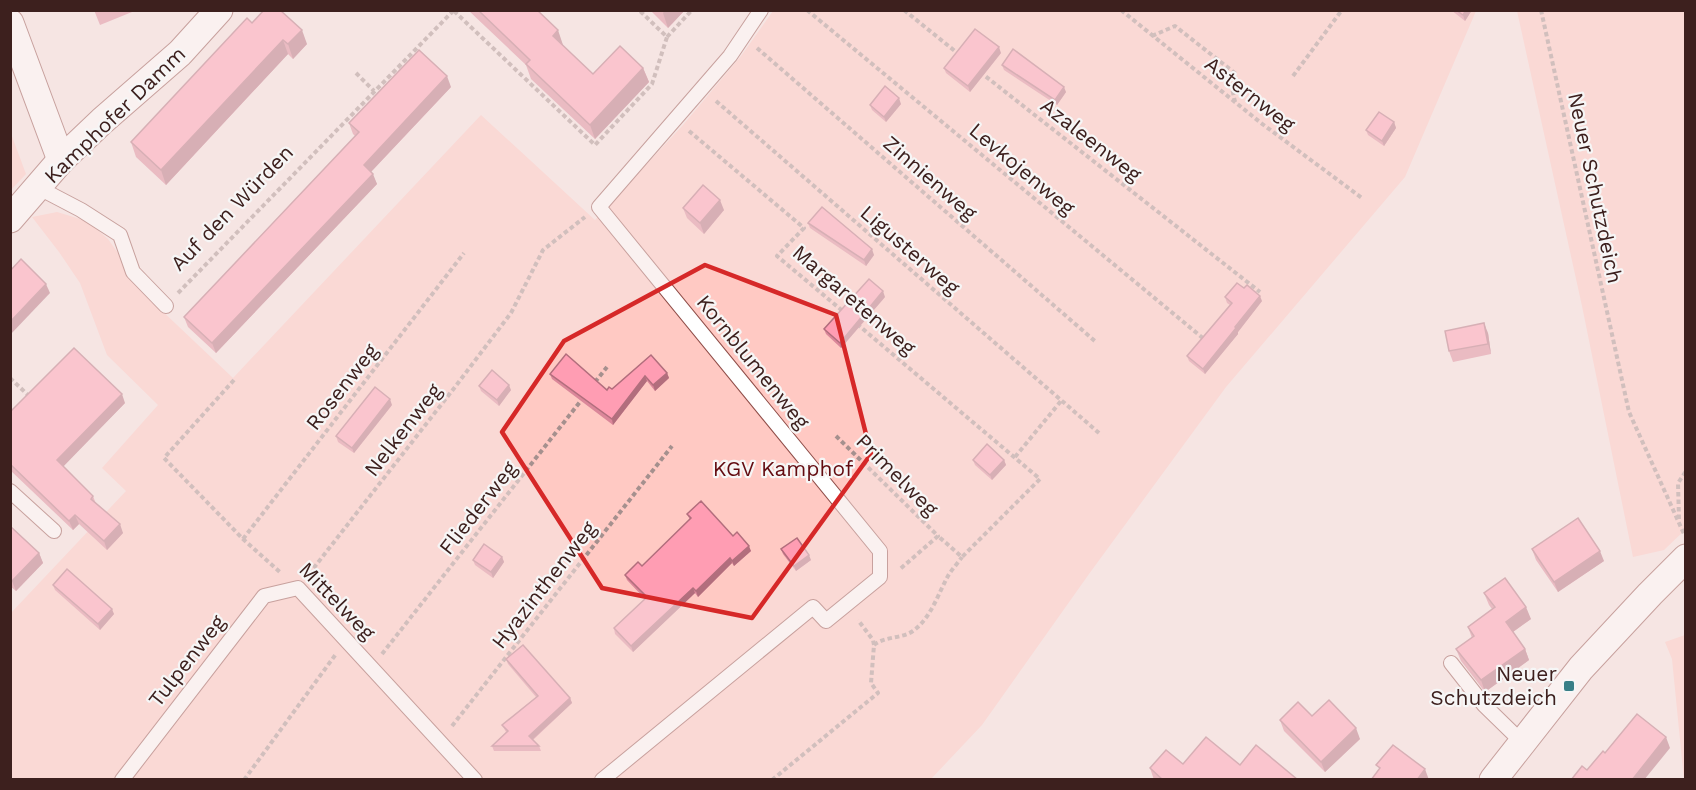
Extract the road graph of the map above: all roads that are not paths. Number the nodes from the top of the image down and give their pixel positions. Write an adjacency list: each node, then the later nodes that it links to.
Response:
1 (219, 10): 4 (street, Kamphofer Damm)
2 (761, 10): 16 (lane, Kornblumenweg)
3 (10, 23): 4 (street)
4 (61, 160): 5 (street, Kamphofer Damm)
5 (39, 188): 6 (street, Kamphofer Damm); 7 (lane)
6 (10, 219)
7 (166, 306)
8 (10, 491): 9 (lane)
9 (54, 531)
10 (1686, 558): 13 (street)
11 (298, 588): 14 (lane, Tulpenweg); 15 (lane, Mittelweg)
12 (1451, 663): 13 (lane)
13 (1523, 743): 17 (street)
14 (122, 780)
15 (475, 780)
16 (602, 780)
17 (1494, 780)

